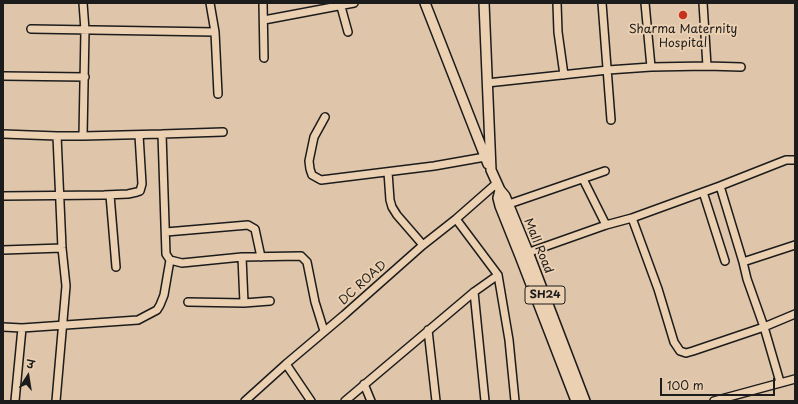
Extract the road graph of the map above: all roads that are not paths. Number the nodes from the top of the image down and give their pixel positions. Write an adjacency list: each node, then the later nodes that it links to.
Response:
1 (83, 3): 14 (street)
2 (210, 3): 15 (street)
3 (264, 3): 12 (street)
4 (354, 3): 11 (street)
5 (425, 3): 35 (main road)
6 (484, 3): 25 (main road, Mall Road / SH24)
7 (557, 3): 22 (street)
8 (602, 3): 21 (street)
9 (645, 3): 19 (street)
10 (703, 3): 18 (street)
11 (340, 4): 12 (street); 16 (street)
12 (264, 20): 17 (street)
13 (31, 29): 14 (street)
14 (85, 30): 15 (street); 24 (street)
15 (215, 32): 26 (street)
16 (348, 32)
17 (264, 58)
18 (707, 66): 19 (street); 20 (street)
19 (651, 67): 21 (street)
20 (741, 67)
21 (608, 70): 22 (street); 28 (street)
22 (564, 75): 25 (street)
23 (3, 76): 24 (street)
24 (85, 76): 34 (street)
25 (487, 83): 37 (main road, Mall Road / SH24)
26 (218, 94)
27 (325, 117): 39 (street)
28 (611, 120)
29 (223, 132): 32 (street)
30 (3, 134): 33 (street)
31 (139, 134): 32 (street); 34 (street); 44 (street)
32 (162, 134): 51 (street)
33 (57, 136): 34 (street); 46 (street)
34 (83, 136)
35 (485, 157): 37 (main road); 39 (street)
36 (795, 160): 42 (street)
37 (491, 170): 41 (main road, Mall Road / SH24)
38 (605, 171): 40 (street)
39 (388, 172): 52 (street)
40 (583, 179): 47 (street); 50 (street)
41 (498, 186): 47 (main road, Mall Road / SH24); 49 (street, DC ROAD); 56 (main road, Mall Road / SH24)
42 (720, 186): 43 (street); 61 (street)
43 (703, 192): 48 (street); 60 (street)
44 (110, 195): 46 (street); 62 (street)
45 (3, 196): 46 (street)
46 (59, 196): 54 (street)
47 (509, 204): 56 (main road, Mall Road / SH24)
48 (632, 218): 50 (street); 71 (street)
49 (456, 219): 52 (street, DC ROAD); 63 (street)
50 (606, 225): 56 (street)
51 (166, 232): 58 (street); 59 (street)
52 (423, 245): 74 (street, DC ROAD)
53 (795, 245): 61 (street)
54 (62, 248): 55 (street); 69 (street)
55 (3, 250)
56 (524, 254): 88 (main road, Mall Road / SH24); 89 (main road, Mall Road / SH24)
57 (242, 257): 58 (street); 59 (street); 67 (street)
58 (261, 257): 74 (street)
59 (170, 260): 69 (street)
60 (725, 261)
61 (743, 262): 71 (street)
62 (116, 267)
63 (498, 275): 64 (street); 87 (street)
64 (474, 292): 73 (street); 86 (street)
65 (270, 301): 67 (street)
66 (188, 302): 67 (street)
67 (244, 303)
68 (795, 314): 71 (street)
69 (64, 326): 72 (street); 80 (street)
70 (3, 327): 72 (street)
71 (764, 327): 77 (street)
72 (22, 328): 79 (street)
73 (428, 330): 78 (street); 85 (street)
74 (324, 331): 75 (street, DC ROAD)
75 (286, 364): 81 (street, DC ROAD); 82 (street)
76 (795, 379): 77 (street)
77 (780, 382): 90 (street)
78 (364, 384): 83 (street); 84 (street)
79 (15, 401)
80 (56, 401)
81 (245, 401)
82 (311, 401)
83 (345, 401)
84 (371, 401)
85 (436, 401)
86 (485, 401)
87 (515, 401)
88 (576, 401)
89 (585, 401)
90 (714, 401)

